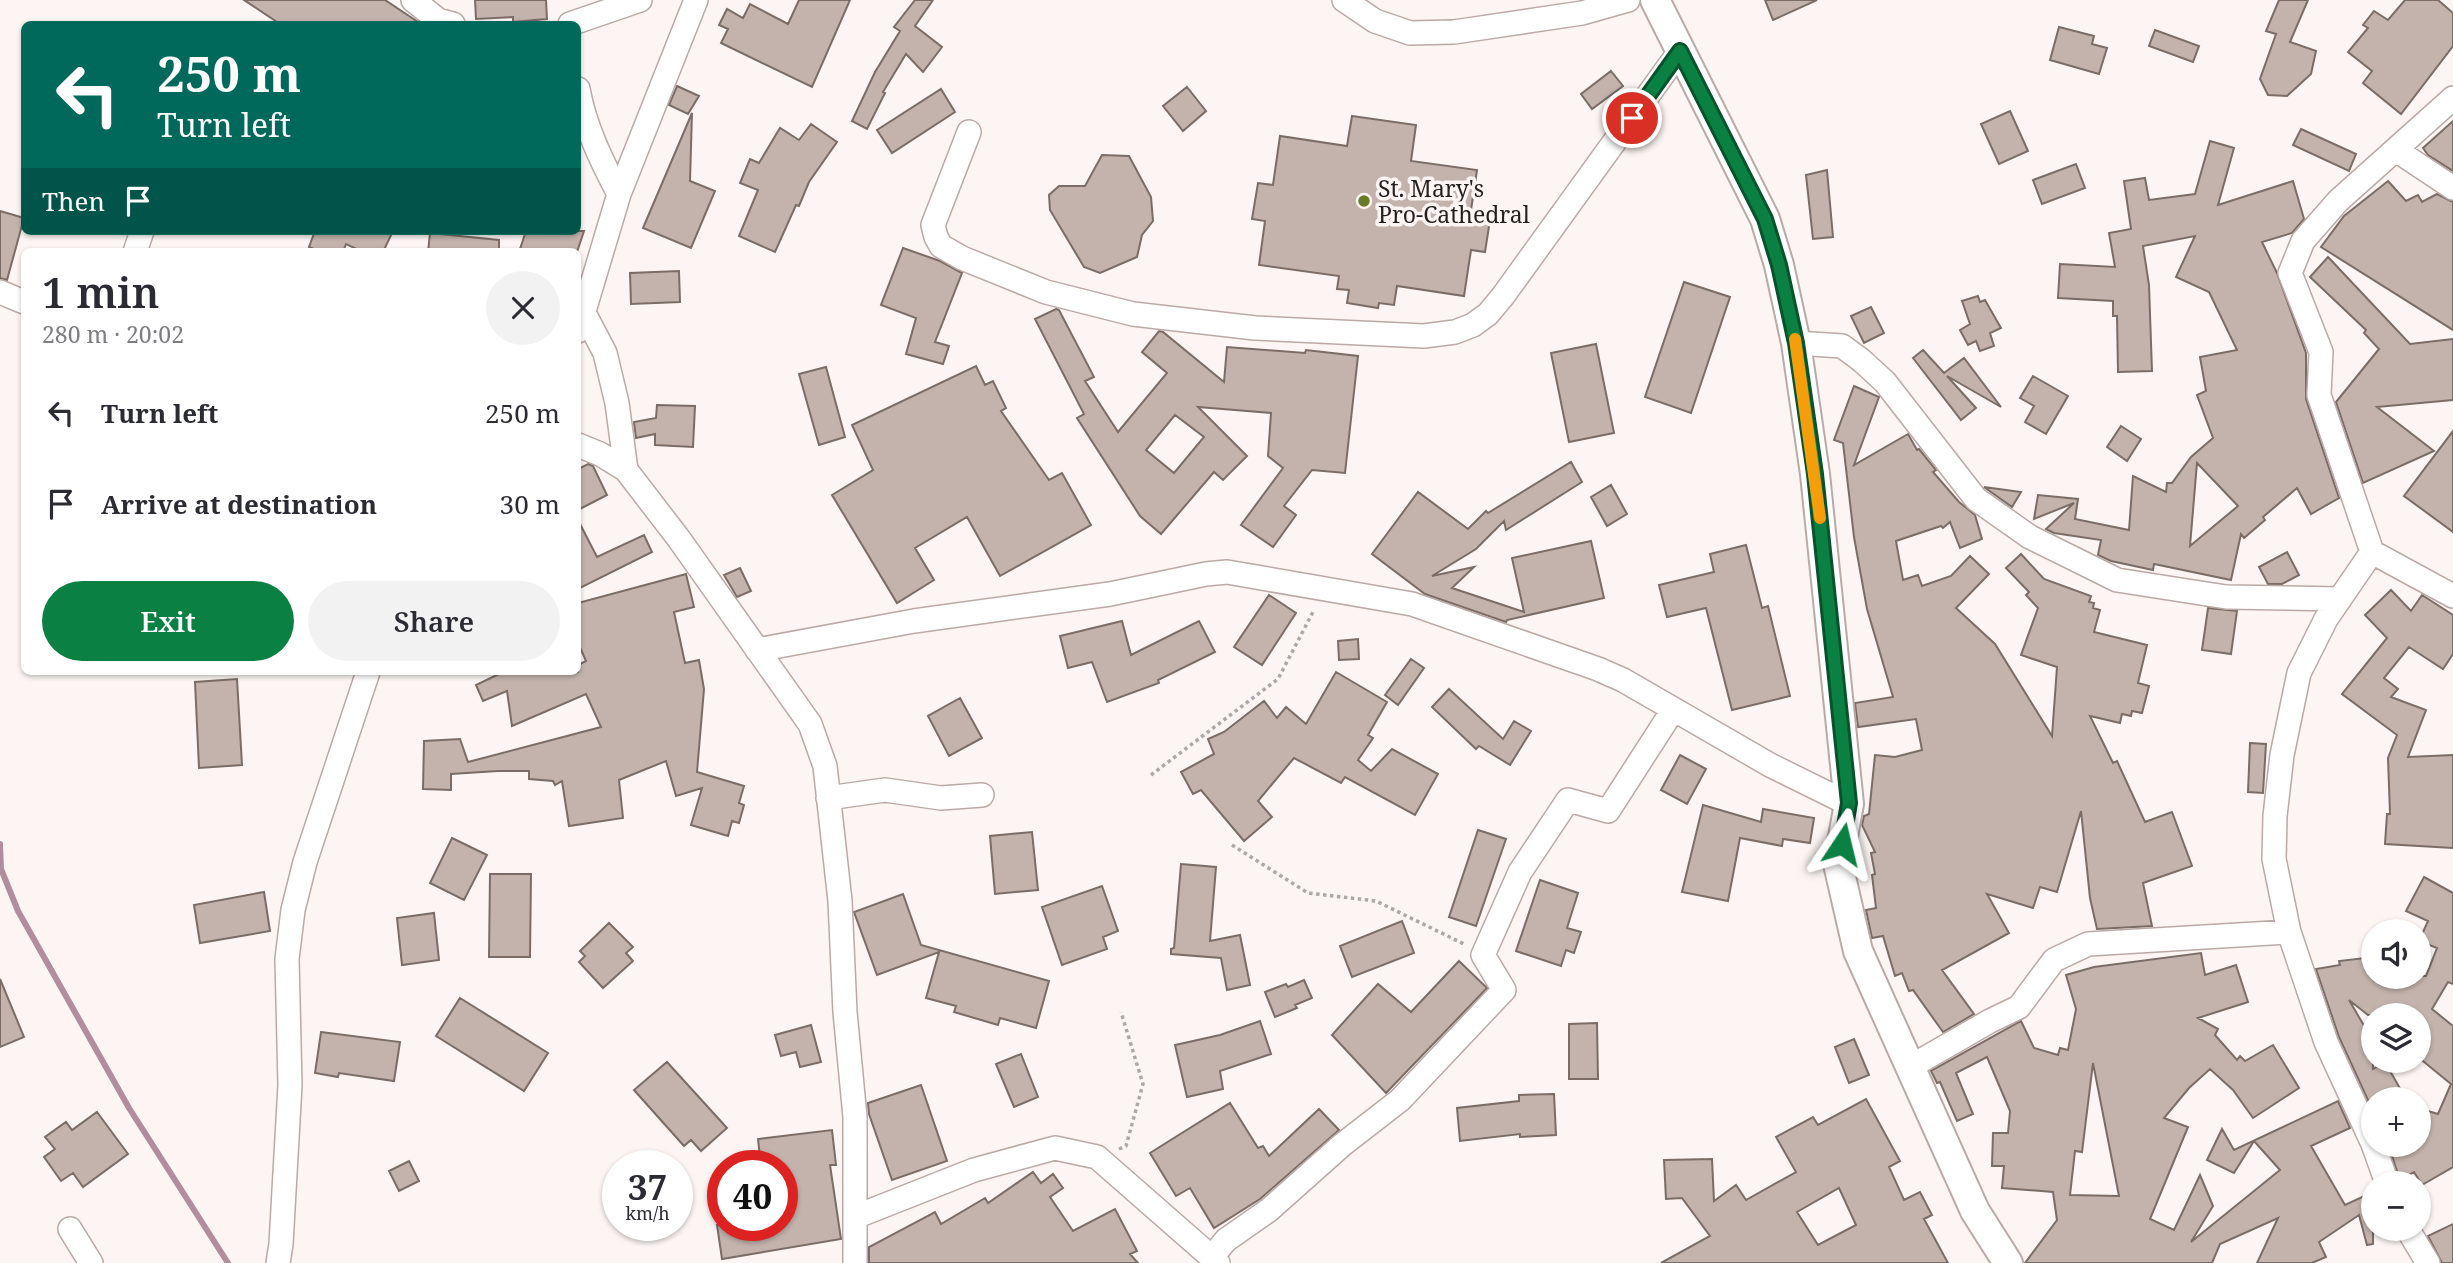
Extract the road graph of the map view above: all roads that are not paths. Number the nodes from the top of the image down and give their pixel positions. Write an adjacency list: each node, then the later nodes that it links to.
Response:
1 (412, 0): 7 (street)
2 (640, 0): 8 (street)
3 (696, 0): 15 (street)
4 (1344, 0): 5 (street)
5 (1628, 0)
6 (1655, 0): 9 (street)
7 (442, 21)
8 (579, 21)
9 (1680, 51): 12 (street); 20 (street)
10 (2453, 98): 13 (street)
11 (581, 108): 15 (street)
12 (970, 132)
13 (2396, 150): 14 (street); 23 (street)
14 (2453, 188)
15 (619, 194): 18 (street)
16 (0, 292): 17 (street)
17 (21, 301)
18 (581, 318)
19 (581, 322): 22 (street)
20 (1796, 343): 25 (street); 31 (street)
21 (581, 446): 22 (street)
22 (626, 470): 26 (street)
23 (2372, 552): 24 (street); 25 (street)
24 (2453, 596)
25 (2340, 599): 32 (street)
26 (757, 650): 28 (street); 30 (street)
27 (368, 675): 40 (street)
28 (1673, 710): 31 (street); 38 (street)
29 (982, 795): 30 (street)
30 (828, 798): 35 (street)
31 (1849, 803): 33 (street)
32 (2289, 932): 33 (street); 34 (street)
33 (1910, 1067): 42 (street)
34 (2361, 1118)
35 (855, 1217): 38 (street); 41 (street)
36 (70, 1230): 39 (street)
37 (2415, 1241): 43 (street)
38 (1215, 1260)
39 (91, 1263)
40 (278, 1263)
41 (855, 1263)
42 (2008, 1263)
43 (2428, 1263)

